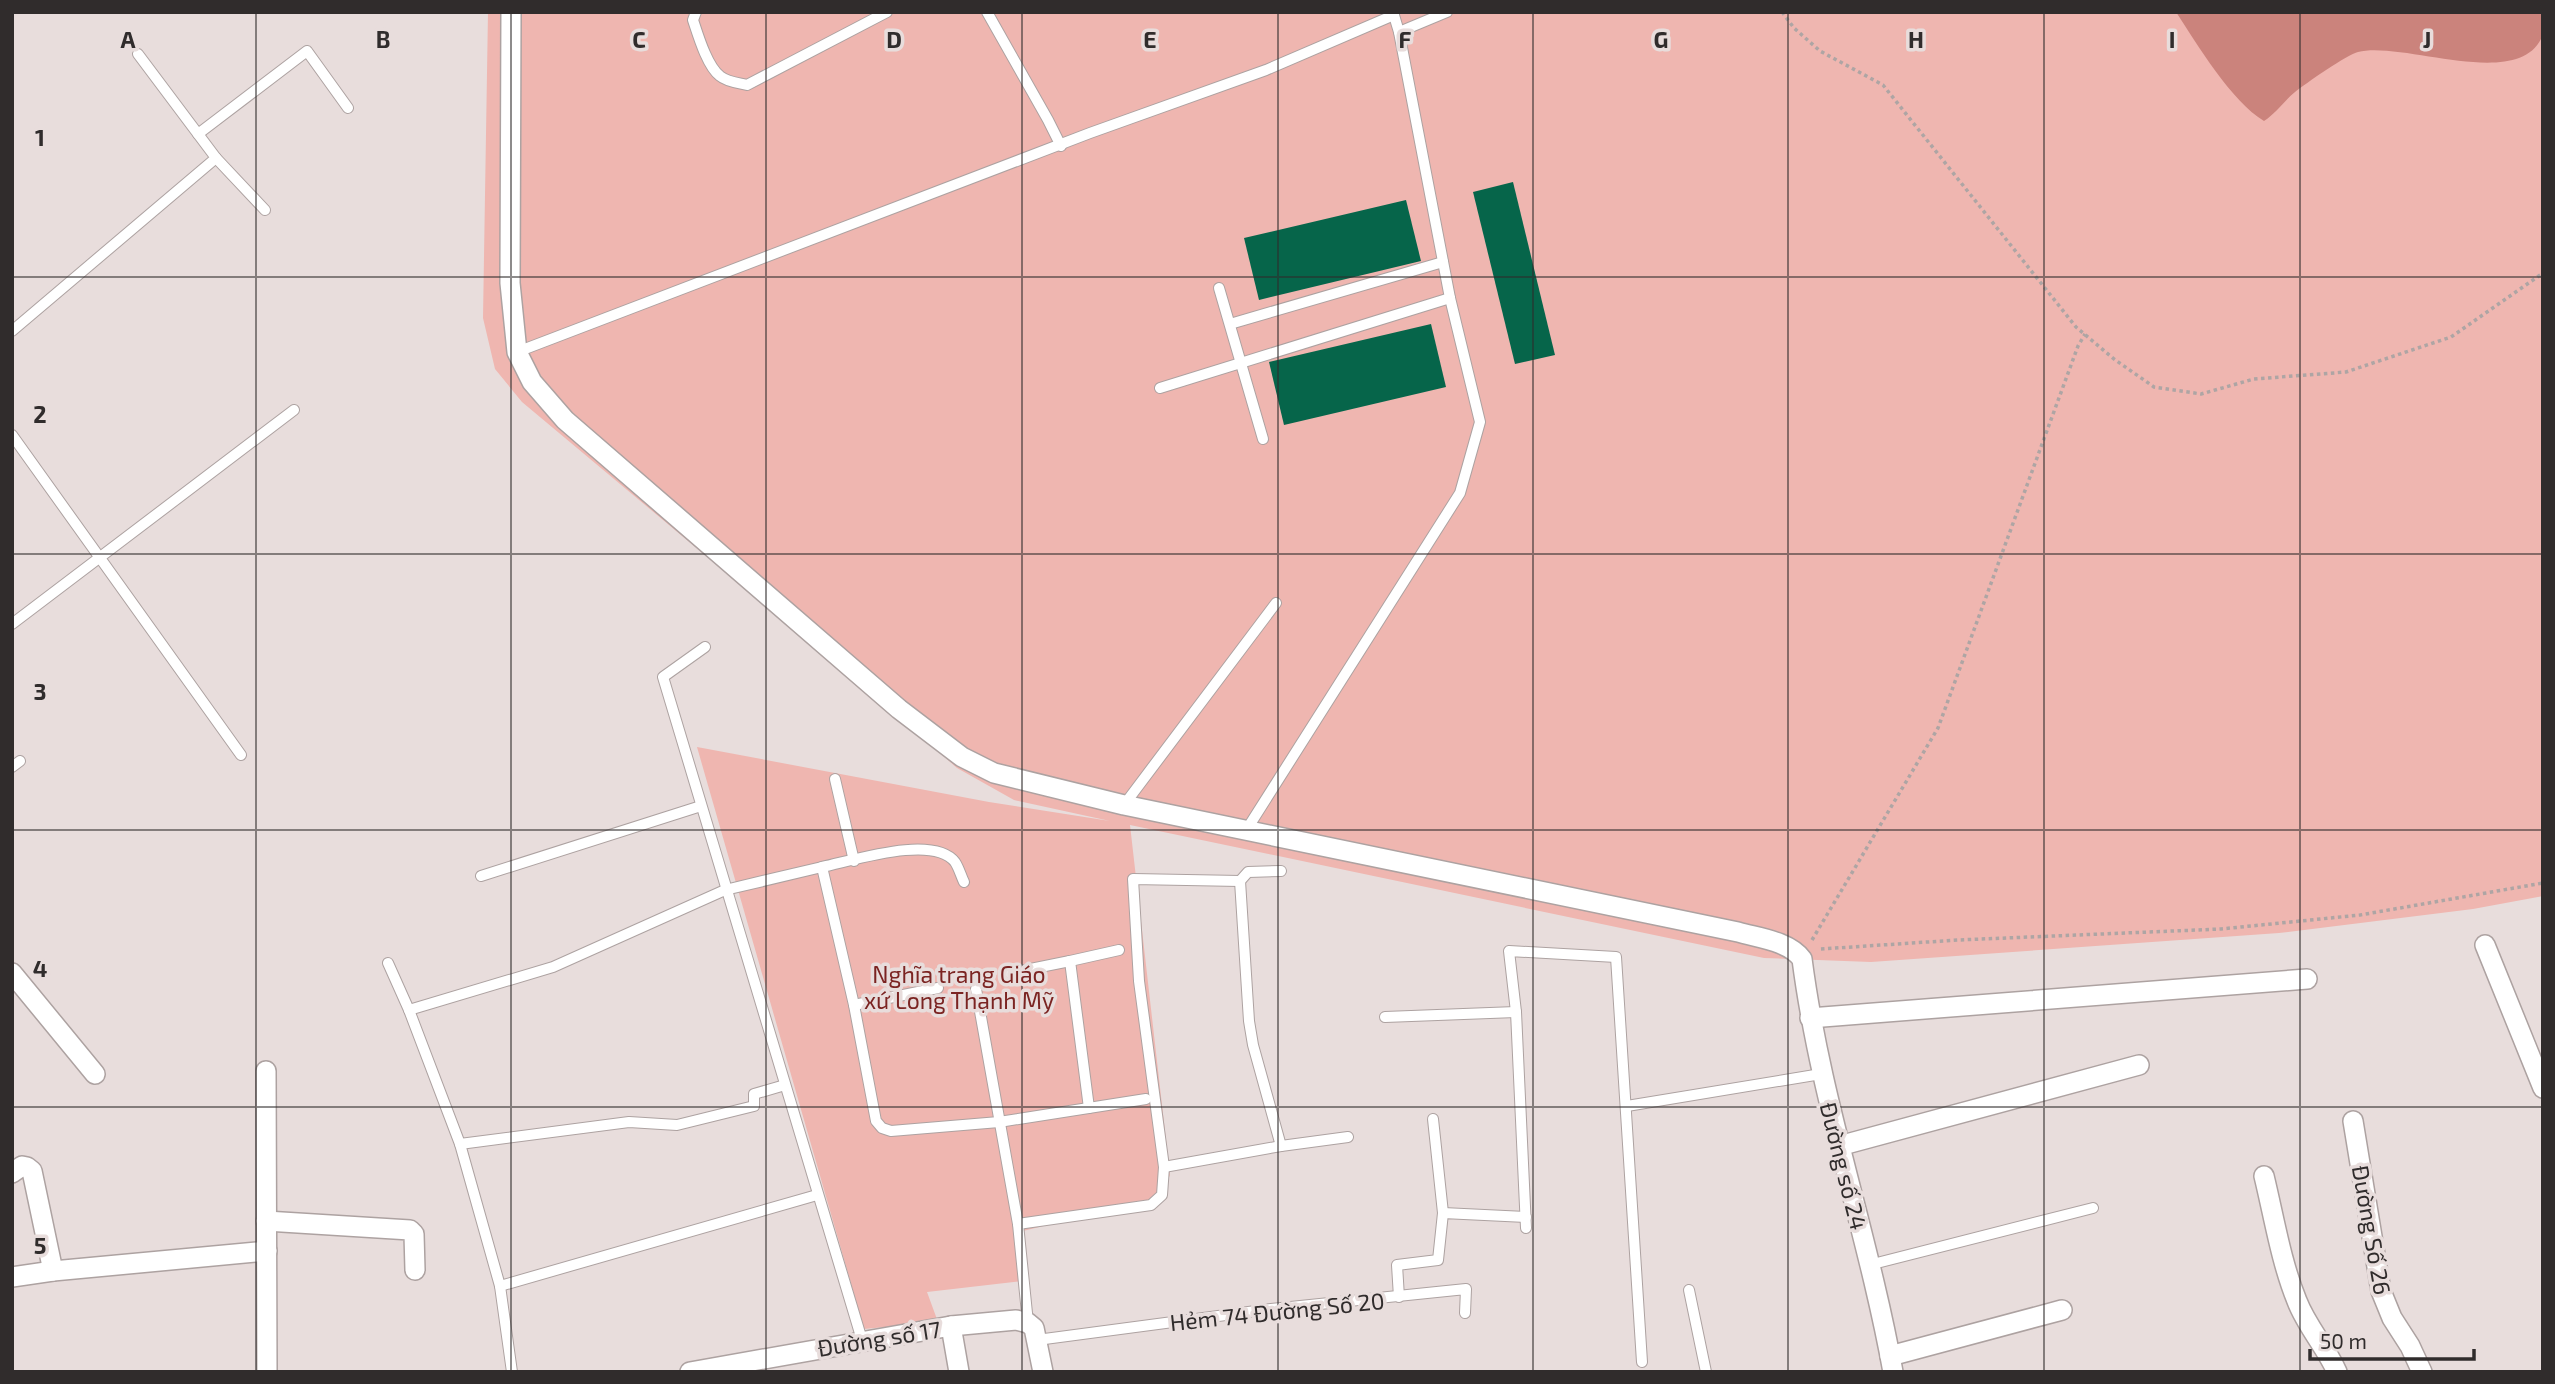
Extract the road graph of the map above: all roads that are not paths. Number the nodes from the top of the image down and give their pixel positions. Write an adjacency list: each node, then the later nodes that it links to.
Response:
1 (510, 12): 19 (street)
2 (696, 12): 3 (lane)
3 (887, 12)
4 (987, 12): 11 (lane)
5 (1447, 12): 7 (lane)
6 (1393, 14): 7 (lane); 11 (lane)
7 (1399, 32): 14 (lane)
8 (138, 54): 10 (lane)
9 (348, 108): 10 (lane)
10 (198, 134): 12 (lane)
11 (1061, 146): 19 (lane)
12 (216, 158): 13 (lane); 18 (lane)
13 (265, 211)
14 (1443, 262): 16 (lane); 17 (lane)
15 (1219, 288): 17 (lane)
16 (1450, 298): 20 (lane); 33 (lane)
17 (1230, 324): 20 (lane)
18 (12, 331)
19 (517, 352): 31 (street)
20 (1242, 363): 21 (lane); 24 (lane)
21 (1160, 388)
22 (294, 410): 25 (lane)
23 (12, 435): 25 (lane)
24 (1264, 439)
25 (101, 557): 27 (lane); 29 (lane)
26 (1276, 603): 31 (lane)
27 (12, 624)
28 (705, 647): 32 (lane)
29 (241, 755)
30 (835, 779): 34 (lane)
31 (1124, 805): 33 (street)
32 (701, 806): 37 (lane); 40 (lane)
33 (1247, 830): 54 (street, Đường số 24)
34 (854, 861): 35 (lane); 39 (lane)
35 (822, 867): 40 (lane); 50 (lane)
36 (1281, 871): 38 (lane)
37 (481, 876)
38 (1240, 881): 69 (lane); 71 (lane)
39 (964, 882)
40 (725, 890): 51 (lane); 59 (lane)
41 (2485, 946): 60 (street)
42 (1119, 950): 43 (lane)
43 (1070, 961): 46 (lane); 63 (lane)
44 (388, 963): 51 (lane)
45 (12, 973): 57 (street)
46 (1010, 973)
47 (2307, 979): 54 (street)
48 (938, 988): 50 (lane)
49 (976, 989): 66 (lane)
50 (854, 1005): 66 (lane)
51 (409, 1010): 68 (lane)
52 (1516, 1012): 53 (lane); 62 (lane); 76 (lane)
53 (1385, 1017)
54 (1810, 1018): 58 (street, Đường số 24)
55 (2139, 1065): 70 (street)
56 (266, 1071): 77 (street)
57 (95, 1074)
58 (1821, 1074): 62 (lane); 70 (street, Đường số 24)
59 (785, 1086): 68 (lane); 74 (lane)
60 (2538, 1092)
61 (1146, 1099): 63 (lane)
62 (1626, 1105): 92 (lane)
63 (1088, 1108): 66 (lane)
64 (1433, 1119): 76 (lane)
65 (2353, 1121): 101 (street, Đường Số 26)
66 (999, 1122): 78 (lane)
67 (1348, 1138): 69 (lane)
68 (460, 1144): 84 (lane)
69 (1281, 1146): 71 (lane)
70 (1839, 1146): 80 (street, Đường số 24)
71 (1164, 1167): 78 (lane)
72 (12, 1173): 82 (street)
73 (2264, 1176): 100 (street)
74 (817, 1195): 84 (lane); 91 (lane)
75 (2094, 1208): 80 (lane)
76 (1443, 1213): 86 (lane, Hẻm 74 Đường Số 20)
77 (266, 1221): 79 (street); 81 (street)
78 (1018, 1224): 90 (lane)
79 (267, 1251): 82 (street); 94 (street)
80 (1868, 1265): 93 (street, Đường số 24)
81 (415, 1270)
82 (53, 1271): 83 (street)
83 (12, 1277)
84 (500, 1286): 95 (lane)
85 (1689, 1290): 99 (lane)
86 (1399, 1297): 88 (lane); 90 (lane, Hẻm 74 Đường Số 20)
87 (2062, 1310): 93 (street)
88 (1465, 1313)
89 (951, 1326): 90 (street, Đường số 17); 91 (street, Đường số 17); 97 (street)
90 (1033, 1332): 98 (street)
91 (862, 1340): 96 (street, Đường số 17)
92 (1642, 1362)
93 (1891, 1364)
94 (267, 1372)
95 (512, 1372)
96 (690, 1372)
97 (959, 1372)
98 (1043, 1372)
99 (1706, 1372)
100 (2337, 1372)
101 (2422, 1372)

